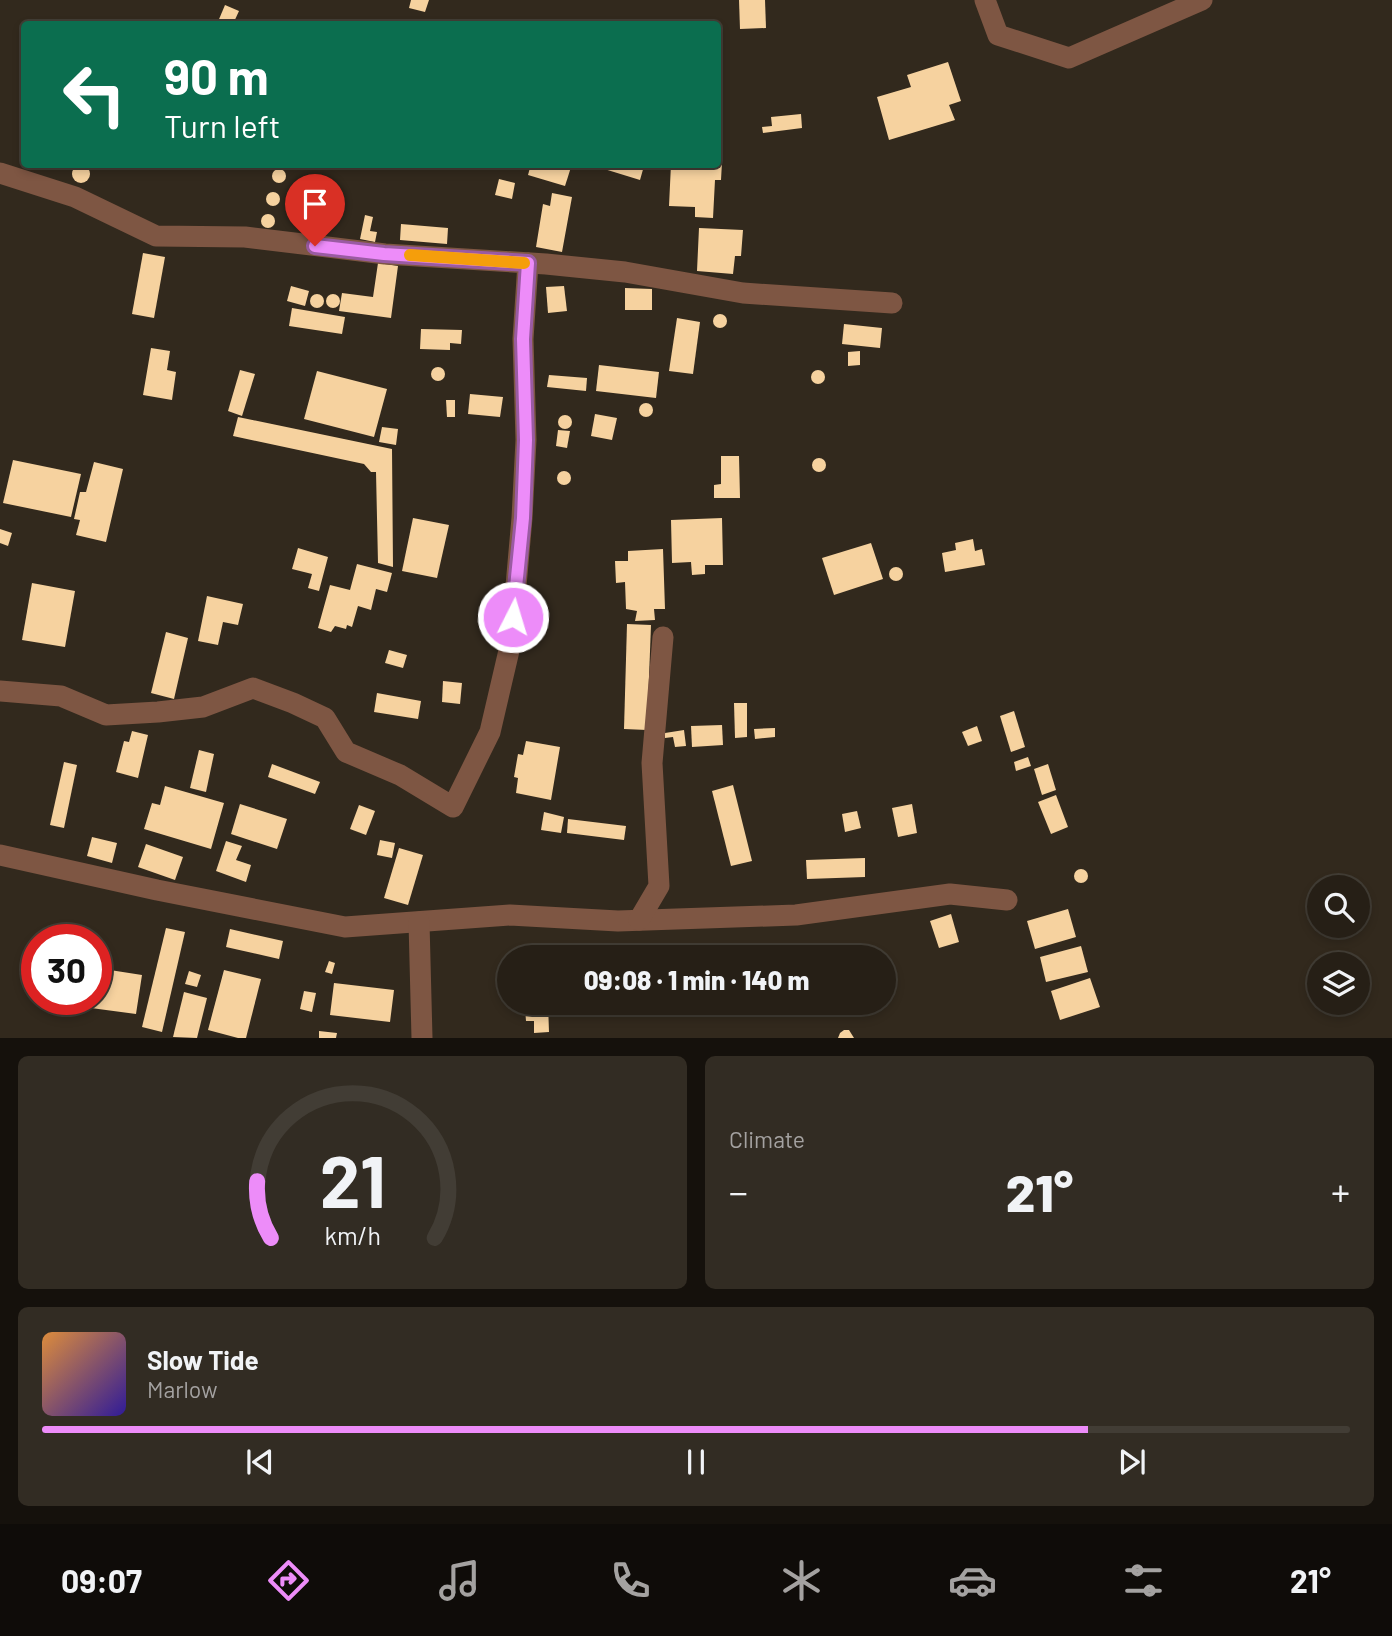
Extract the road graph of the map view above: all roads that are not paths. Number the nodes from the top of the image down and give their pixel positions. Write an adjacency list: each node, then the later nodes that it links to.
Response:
1 (985, 0): 2 (street)
2 (1202, 0)
3 (0, 173): 4 (street)
4 (528, 263): 5 (street); 7 (street)
5 (892, 303)
6 (663, 637): 10 (street)
7 (0, 691)
8 (0, 855): 11 (street)
9 (1007, 900): 10 (street)
10 (639, 920): 11 (street)
11 (419, 922): 12 (street)
12 (422, 1038)

